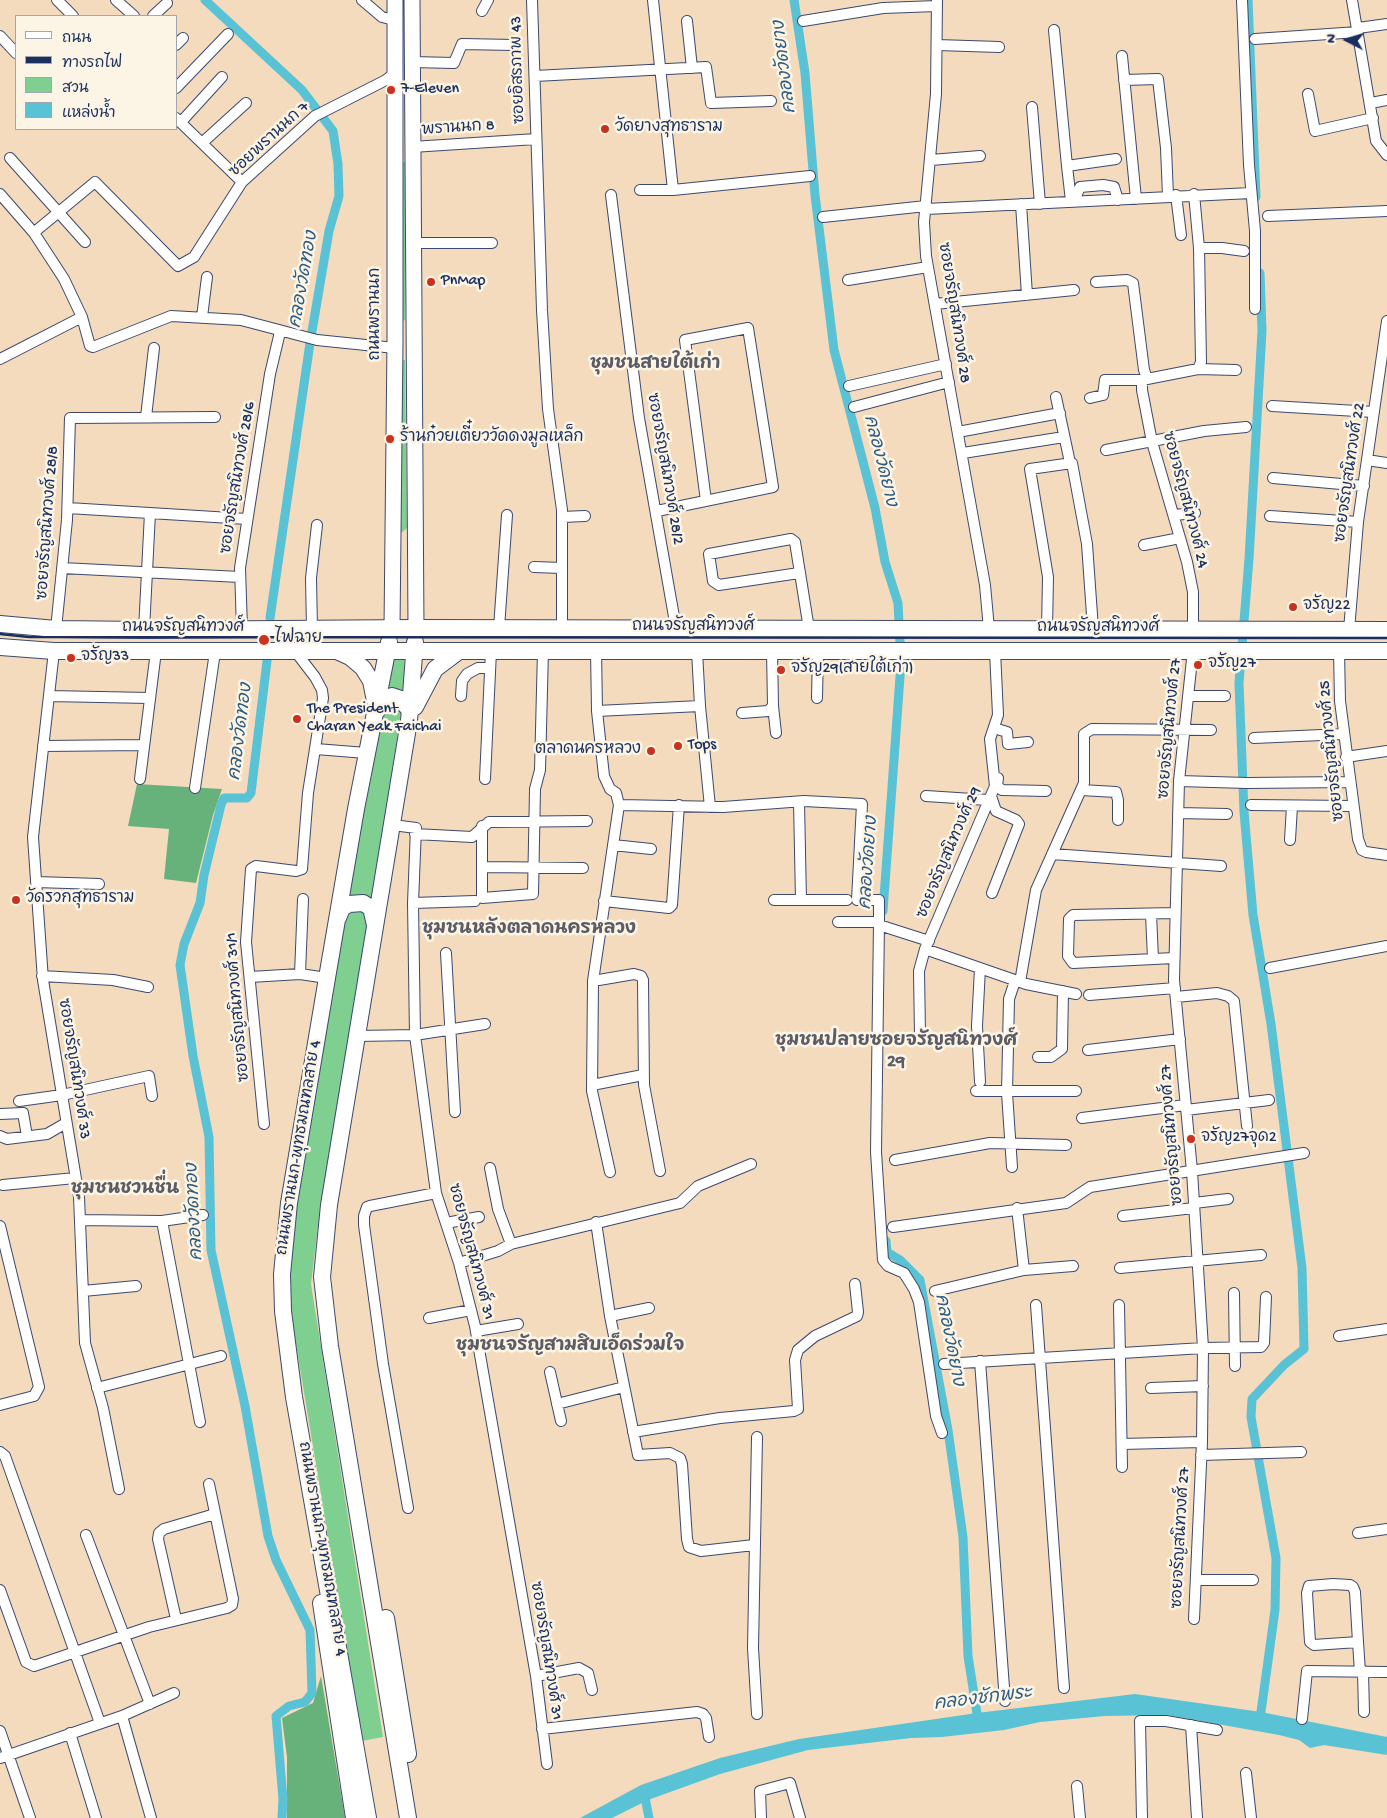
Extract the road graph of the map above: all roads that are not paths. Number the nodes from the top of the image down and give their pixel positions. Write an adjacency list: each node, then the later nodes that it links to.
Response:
1 (57, 0): 14 (street)
2 (116, 0): 15 (street)
3 (362, 0): 17 (street)
4 (394, 0): 17 (main road, ถนนพรานนก)
5 (412, 0): 31 (main road)
6 (488, 0): 13 (street)
7 (532, 0): 35 (street, ซอยอิสรภาพ 43)
8 (653, 0): 33 (street)
9 (1242, 0): 63 (street)
10 (1352, 0): 22 (street)
11 (167, 3): 16 (street)
12 (937, 3): 19 (street); 27 (street, ซอยจรัญสนิทวงศ์ 28)
13 (482, 11)
14 (70, 15)
15 (133, 15)
16 (154, 15)
17 (394, 20): 34 (main road, ถนนพรานนก)
18 (687, 21): 32 (street)
19 (803, 21)
20 (1387, 24): 22 (street)
21 (1054, 30): 58 (street)
22 (1358, 30): 25 (street); 43 (street)
23 (228, 34): 38 (street)
24 (0, 36): 29 (street)
25 (1255, 40)
26 (514, 45): 31 (street)
27 (937, 45): 28 (street); 56 (street, ซอยจรัญสนิทวงศ์ 28)
28 (999, 47)
29 (15, 52)
30 (1122, 56): 37 (street)
31 (412, 64): 34 (main road); 47 (main road)
32 (692, 68): 33 (street); 41 (street)
33 (661, 70): 35 (street); 62 (street)
34 (395, 73): 48 (main road, ถนนพรานนก); 60 (street, ซอยพรานนก 7)
35 (535, 76): 49 (street, ซอยอิสรภาพ 43)
36 (222, 77): 46 (street)
37 (1124, 80): 67 (street); 68 (street)
38 (178, 86)
39 (1308, 94): 45 (street)
40 (1387, 100): 43 (street)
41 (771, 101)
42 (246, 103): 50 (street)
43 (1371, 103): 45 (street)
44 (1032, 107): 72 (street)
45 (1373, 118): 52 (street)
46 (179, 120): 50 (street)
47 (412, 126): 48 (main road); 51 (main road)
48 (395, 129): 57 (main road, ถนนพรานนก)
49 (536, 139): 51 (street, พรานนก 8); 135 (street, ซอยอิสรภาพ 43)
50 (202, 143): 60 (street)
51 (412, 153): 57 (main road); 81 (main road)
52 (1387, 154)
53 (980, 156): 56 (street)
54 (10, 158): 75 (street)
55 (1116, 159): 58 (street)
56 (930, 160): 73 (street, ซอยจรัญสนิทวงศ์ 28)
57 (395, 163): 98 (main road, ถนนพรานนก)
58 (1067, 166): 70 (street)
59 (810, 176): 62 (street)
60 (242, 182): 75 (street, ซอยพรานนก 7)
61 (640, 190): 62 (street)
62 (673, 190)
63 (1251, 193): 65 (street); 92 (street)
64 (0, 194): 93 (street)
65 (1194, 194): 67 (street); 83 (street)
66 (611, 195): 128 (street, ซอยจรัญสนิทวงศ์ 28/2)
67 (1172, 195): 68 (street); 79 (street)
68 (1136, 199): 69 (street)
69 (1118, 200): 70 (street); 70 (street)
70 (1073, 201): 72 (street)
71 (1021, 204): 72 (street); 73 (street); 90 (street)
72 (1040, 204)
73 (926, 208): 77 (street); 85 (street, ซอยจรัญสนิทวงศ์ 28)
74 (1387, 211): 76 (street)
75 (59, 212): 78 (street, ซอยพรานนก 7); 80 (street)
76 (1268, 216)
77 (823, 217)
78 (37, 230)
79 (1181, 235)
80 (85, 242)
81 (413, 243): 82 (street); 149 (main road)
82 (492, 244)
83 (1199, 248): 84 (street); 101 (street)
84 (1244, 251)
85 (928, 267): 87 (street); 91 (street, ซอยจรัญสนิทวงศ์ 28)
86 (206, 277): 94 (street)
87 (848, 280)
88 (1096, 282): 103 (street, ซอยจรัญสนิทวงศ์ 24)
89 (1074, 290): 90 (street)
90 (1027, 295): 91 (street)
91 (935, 304): 100 (street, ซอยจรัญสนิทวงศ์ 28)
92 (1255, 309)
93 (82, 317): 94 (street); 99 (street)
94 (202, 317): 96 (street)
95 (1387, 321): 104 (street, ซอยจรัญสนิทวงศ์ 22)
96 (280, 332): 98 (street); 136 (street, ซอยจรัญสนิทวงศ์ 28/6)
97 (154, 348): 113 (street)
98 (395, 348): 148 (main road, ถนนพรานนก)
99 (0, 358)
100 (946, 364): 105 (street, ซอยจรัญสนิทวงศ์ 28); 106 (street)
101 (1198, 369): 102 (street); 103 (street)
102 (1236, 370)
103 (1145, 379): 108 (street); 118 (street, ซอยจรัญสนิทวงศ์ 24)
104 (1383, 379): 111 (street, ซอยจรัญสนิทวงศ์ 22)
105 (949, 382): 110 (street); 116 (street, ซอยจรัญสนิทวงศ์ 28)
106 (849, 386)
107 (1056, 397): 112 (street)
108 (1090, 398)
109 (1272, 406): 111 (street)
110 (854, 407)
111 (1374, 412): 122 (street, ซอยจรัญสนิทวงศ์ 22)
112 (1060, 413): 116 (street); 117 (street)
113 (146, 417): 114 (street); 127 (street, ซอยจรัญสนิทวงศ์ 28/8)
114 (215, 417)
115 (1246, 427): 118 (street)
116 (958, 432): 120 (street, ซอยจรัญสนิทวงศ์ 28)
117 (1064, 437): 120 (street); 121 (street)
118 (1151, 440): 119 (street); 132 (street, ซอยจรัญสนิทวงศ์ 24)
119 (1106, 450)
120 (963, 454): 157 (street, ซอยจรัญสนิทวงศ์ 28)
121 (1069, 458)
122 (1367, 460): 123 (street); 125 (street, ซอยจรัญสนิทวงศ์ 22)
123 (1387, 463)
124 (1273, 478): 125 (street)
125 (1364, 486): 137 (street, ซอยจรัญสนิทวงศ์ 22)
126 (706, 501): 126 (street); 128 (street)
127 (68, 508): 129 (street); 142 (street, ซอยจรัญสนิทวงศ์ 28/8)
128 (657, 512): 152 (street, ซอยจรัญสนิทวงศ์ 28/2)
129 (150, 513): 136 (street); 144 (street)
130 (1195, 513): 132 (street)
131 (507, 515): 150 (street)
132 (1174, 515): 139 (street, ซอยจรัญสนิทวงศ์ 24)
133 (585, 516): 135 (street)
134 (1270, 516): 137 (street)
135 (562, 517): 143 (street, ซอยอิสรภาพ 43)
136 (247, 519): 146 (street, ซอยจรัญสนิทวงศ์ 28/6)
137 (1358, 522): 162 (street, ซอยจรัญสนิทวงศ์ 22)
138 (317, 525): 165 (street)
139 (1180, 538): 140 (street); 161 (street, ซอยจรัญสนิทวงศ์ 24)
140 (1144, 545)
141 (534, 567): 143 (street)
142 (62, 568): 144 (street); 155 (street, ซอยจรัญสนิทวงศ์ 28/8)
143 (562, 568): 151 (street, ซอยอิสรภาพ 43)
144 (146, 572): 146 (street); 160 (street)
145 (799, 573): 145 (street); 153 (street)
146 (240, 577): 156 (street, ซอยจรัญสนิทวงศ์ 28/6)
147 (0, 624): 155 (main road, ถนนจรัญสนิทวงศ์)
148 (392, 628): 149 (main road, ถนนจรัญสนิทวงศ์); 165 (main road, ถนนจรัญสนิทวงศ์); 179 (main road, ถนนพรานนก-พุทธมณฑลสาย 4)
149 (416, 628): 150 (main road, ถนนจรัญสนิทวงศ์); 180 (main road)
150 (501, 628): 151 (main road, ถนนจรัญสนิทวงศ์); 181 (main road)
151 (562, 628): 152 (main road, ถนนจรัญสนิทวงศ์)
152 (676, 628): 153 (main road, ถนนจรัญสนิทวงศ์)
153 (809, 628): 154 (main road, ถนนจรัญสนิทวงศ์)
154 (828, 628): 157 (main road, ถนนจรัญสนิทวงศ์); 167 (main road)
155 (56, 629): 160 (main road, ถนนจรัญสนิทวงศ์)
156 (242, 629): 160 (main road, ถนนจรัญสนิทวงศ์); 165 (main road, ถนนจรัญสนิทวงศ์)
157 (989, 629): 158 (main road, ถนนจรัญสนิทวงศ์)
158 (1047, 629): 159 (main road, ถนนจรัญสนิทวงศ์); 159 (street)
159 (1093, 629): 161 (main road, ถนนจรัญสนิทวงศ์)
160 (144, 630)
161 (1193, 630): 162 (main road, ถนนจรัญสนิทวงศ์)
162 (1349, 630): 163 (main road, ถนนจรัญสนิทวงศ์)
163 (1387, 630)
164 (0, 631): 165 (main road, ถนนจรัญสนิทวงศ์)
165 (306, 638): 168 (main road, ถนนจรัญสนิทวงศ์); 177 (main road, ถนนจรัญสนิทวงศ์); 177 (main road); 187 (main road, ถนนจรัญสนิทวงศ์); 210 (street, ซอยจรัญสนิทวงศ์ 31/1)
166 (518, 640): 167 (main road, ถนนจรัญสนิทวงศ์)
167 (740, 640): 173 (main road)
168 (0, 642)
169 (0, 647): 175 (main road, ถนนจรัญสนิทวงศ์)
170 (460, 650): 180 (main road, ถนนจรัญสนิทวงศ์); 181 (main road, ถนนจรัญสนิทวงศ์); 200 (main road)
171 (543, 650): 172 (main road, ถนนจรัญสนิทวงศ์); 181 (main road, ถนนจรัญสนิทวงศ์); 234 (street)
172 (596, 650): 182 (main road, ถนนจรัญสนิทวงศ์); 198 (street)
173 (823, 650): 183 (main road, ถนนจรัญสนิทวงศ์); 184 (main road, ถนนจรัญสนิทวงศ์); 194 (street)
174 (1193, 650): 184 (main road, ถนนจรัญสนิทวงศ์); 185 (main road, ถนนจรัญสนิทวงศ์); 191 (street, ซอยจรัญสนิทวงศ์ 27)
175 (54, 651): 176 (main road, ถนนจรัญสนิทวงศ์); 189 (street, ซอยจรัญสนิทวงศ์ 33)
176 (156, 651): 187 (main road, ถนนจรัญสนิทวงศ์); 193 (street)
177 (321, 651): 178 (main road, ถนนจรัญสนิทวงศ์)
178 (338, 651): 179 (main road, ถนนจรัญสนิทวงศ์); 197 (main road)
179 (388, 651): 180 (main road, ถนนจรัญสนิทวงศ์); 197 (main road, ถนนพรานนก-พุทธมณฑลสาย 4)
180 (415, 651): 200 (main road)
181 (497, 651): 188 (street)
182 (697, 651): 183 (main road, ถนนจรัญสนิทวงศ์); 195 (street)
183 (772, 651): 196 (street)
184 (995, 651): 201 (street, ซอยจรัญสนิทวงศ์ 29)
185 (1339, 651): 186 (main road, ถนนจรัญสนิทวงศ์); 205 (street, ซอยจรัญสนิทวงศ์ 25)
186 (1387, 651)
187 (215, 652): 218 (street)
188 (490, 668): 190 (street); 215 (street)
189 (49, 696): 193 (street); 209 (street, ซอยจรัญสนิทวงศ์ 33)
190 (461, 696)
191 (1188, 696): 192 (street); 202 (street, ซอยจรัญสนิทวงศ์ 27)
192 (1225, 696)
193 (150, 698): 208 (street)
194 (817, 698)
195 (700, 706): 198 (street); 227 (street)
196 (773, 706): 199 (street); 204 (street)
197 (375, 709): 200 (main road); 212 (main road, ถนนพรานนก-พุทธมณฑลสาย 4)
198 (597, 711): 224 (street)
199 (742, 713)
200 (410, 714): 235 (main road)
201 (996, 728): 207 (street); 220 (street); 222 (street, ซอยจรัญสนิทวงศ์ 29)
202 (1184, 729): 203 (street); 216 (street, ซอยจรัญสนิทวงศ์ 27); 219 (street)
203 (1211, 730)
204 (776, 733)
205 (1344, 734): 206 (street); 213 (street, ซอยจรัญสนิทวงศ์ 25)
206 (1254, 738)
207 (1028, 742)
208 (144, 745): 209 (street); 214 (street)
209 (43, 746): 248 (street, ซอยจรัญสนิทวงศ์ 33)
210 (316, 748): 212 (street); 273 (street, ซอยจรัญสนิทวงศ์ 31/1)
211 (1387, 751): 213 (street)
212 (366, 753): 260 (main road, ถนนพรานนก-พุทธมณฑลสาย 4)
213 (1346, 757): 217 (street, ซอยจรัญสนิทวงศ์ 25)
214 (140, 779)
215 (485, 779)
216 (1179, 781): 217 (street); 230 (street, ซอยจรัญสนิทวงศ์ 27)
217 (1349, 782): 229 (street, ซอยจรัญสนิทวงศ์ 25)
218 (195, 788)
219 (1081, 790): 232 (street); 241 (street)
220 (1046, 791)
221 (926, 796): 222 (street)
222 (990, 798): 250 (street); 264 (street, ซอยจรัญสนิทวงศ์ 29)
223 (799, 802): 227 (street); 253 (street); 254 (street)
224 (619, 805): 225 (street); 239 (street)
225 (679, 805): 227 (street); 256 (street)
226 (1251, 805): 228 (street)
227 (710, 806)
228 (1292, 806): 229 (street); 238 (street)
229 (1352, 806): 242 (street, ซอยจรัญสนิทวงศ์ 25)
230 (1178, 813): 231 (street); 243 (street, ซอยจรัญสนิทวงศ์ 27)
231 (1227, 814)
232 (1118, 820)
233 (587, 821): 234 (street)
234 (535, 822): 236 (street); 246 (street)
235 (393, 825): 237 (street); 263 (main road)
236 (482, 826): 237 (street); 245 (street)
237 (415, 834): 257 (street, ซอยจรัญสนิทวงศ์ 31)
238 (1290, 840)
239 (613, 845): 240 (street); 256 (street)
240 (651, 849)
241 (1052, 854): 243 (street); 275 (street)
242 (1387, 856)
243 (1175, 863): 244 (street); 258 (street, ซอยจรัญสนิทวงศ์ 27)
244 (1221, 866)
245 (482, 867): 246 (street); 246 (street)
246 (535, 868): 247 (street)
247 (583, 868)
248 (36, 882): 249 (street); 272 (street, ซอยจรัญสนิทวงศ์ 33)
249 (99, 884)
250 (992, 893)
251 (303, 899): 271 (street)
252 (774, 900): 253 (street)
253 (800, 900): 254 (street)
254 (852, 900): 262 (street)
255 (475, 901): 257 (street)
256 (604, 902): 276 (street)
257 (413, 903): 284 (street, ซอยจรัญสนิทวงศ์ 31)
258 (1175, 913): 259 (street); 267 (street, ซอยจรัญสนิทวงศ์ 27)
259 (1152, 914): 268 (street); 268 (street)
260 (337, 920): 263 (main road); 274 (main road, ถนนพรานนก-พุทธมณฑลสาย 4)
261 (838, 922): 262 (street)
262 (879, 924): 264 (street); 375 (street)
263 (375, 928): 286 (main road)
264 (927, 944): 269 (street); 285 (street, ซอยจรัญสนิทวงศ์ 29)
265 (1387, 946): 270 (street)
266 (446, 954): 283 (street)
267 (1174, 958): 268 (street); 279 (street, ซอยจรัญสนิทวงศ์ 27)
268 (1153, 959)
269 (980, 968): 275 (street); 293 (street)
270 (1270, 968)
271 (300, 974): 273 (street); 274 (street)
272 (42, 976): 277 (street); 294 (street, ซอยจรัญสนิทวงศ์ 33)
273 (250, 977): 304 (street, ซอยจรัญสนิทวงศ์ 31/1)
274 (326, 978): 386 (main road, ถนนพรานนก-พุทธมณฑลสาย 4)
275 (1018, 981): 278 (street); 293 (street)
276 (592, 982): 290 (street); 291 (street)
277 (148, 987)
278 (1063, 992): 280 (street); 289 (street)
279 (1175, 992): 281 (street); 287 (street, ซอยจรัญสนิทวงศ์ 27); 298 (street)
280 (1076, 994)
281 (1089, 994)
282 (485, 1024): 283 (street)
283 (449, 1029): 284 (street); 300 (street)
284 (415, 1035): 286 (street); 320 (street, ซอยจรัญสนิทวงศ์ 31)
285 (920, 1035)
286 (357, 1036): 384 (main road)
287 (1180, 1039): 288 (street); 299 (street, ซอยจรัญสนิทวงศ์ 27)
288 (1088, 1050)
289 (1038, 1057)
290 (643, 1075): 291 (street); 315 (street)
291 (592, 1085): 317 (street)
292 (1076, 1090): 293 (street)
293 (1007, 1091): 308 (street)
294 (62, 1095): 295 (street); 297 (street); 303 (street, ซอยจรัญสนิทวงศ์ 33)
295 (152, 1096)
296 (1269, 1100): 298 (street)
297 (18, 1101)
298 (1244, 1103): 299 (street); 305 (street)
299 (1186, 1108): 302 (street); 316 (street, ซอยจรัญสนิทวงศ์ 27)
300 (455, 1112)
301 (0, 1114): 307 (street)
302 (1082, 1118)
303 (66, 1123): 307 (street); 318 (street, ซอยจรัญสนิทวงศ์ 33)
304 (264, 1124)
305 (1247, 1126)
306 (0, 1136): 307 (street)
307 (26, 1136)
308 (1010, 1143): 309 (street); 311 (street); 313 (street)
309 (1066, 1145)
310 (1304, 1153): 316 (street)
311 (895, 1160)
312 (751, 1164): 329 (street)
313 (1012, 1167)
314 (490, 1168): 333 (street)
315 (660, 1171)
316 (1192, 1171): 322 (street, ซอยจรัญสนิทวงศ์ 27); 323 (street)
317 (610, 1172)
318 (75, 1178): 319 (street); 327 (street, ซอยจรัญสนิทวงศ์ 33)
319 (3, 1185)
320 (436, 1192): 330 (street, ซอยจรัญสนิทวงศ์ 31); 387 (street)
321 (1228, 1199): 322 (street)
322 (1194, 1206): 325 (street); 335 (street, ซอยจรัญสนิทวงศ์ 27)
323 (1017, 1208): 332 (street); 339 (street)
324 (203, 1215): 328 (street)
325 (1123, 1216)
326 (479, 1217): 330 (street)
327 (80, 1220): 328 (street); 342 (street, ซอยจรัญสนิทวงศ์ 33)
328 (162, 1221): 362 (street)
329 (596, 1222): 333 (street); 350 (street)
330 (446, 1223): 336 (street, ซอยจรัญสนิทวงศ์ 31)
331 (0, 1226): 371 (street)
332 (893, 1226)
333 (511, 1244): 336 (street)
334 (1261, 1255): 335 (street)
335 (1198, 1261): 338 (street); 357 (street, ซอยจรัญสนิทวงศ์ 27)
336 (459, 1263): 349 (street, ซอยจรัญสนิทวงศ์ 31)
337 (1073, 1266): 339 (street)
338 (1120, 1268)
339 (1024, 1270): 343 (street)
340 (854, 1284): 374 (street)
341 (136, 1286): 342 (street)
342 (83, 1291): 368 (street, ซอยจรัญสนิทวงศ์ 33)
343 (935, 1291)
344 (1234, 1293): 356 (street)
345 (1266, 1297): 356 (street)
346 (1119, 1305): 358 (street)
347 (1036, 1306): 360 (street)
348 (649, 1308): 350 (street)
349 (471, 1310): 351 (street); 354 (street, ซอยจรัญสนิทวงศ์ 31)
350 (610, 1316): 367 (street)
351 (429, 1318)
352 (518, 1324): 354 (street)
353 (1387, 1329): 355 (street)
354 (476, 1331): 403 (street, ซอยจรัญสนิทวงศ์ 31)
355 (1339, 1336)
356 (1234, 1347): 357 (street); 364 (street)
357 (1202, 1348): 358 (street); 366 (street, ซอยจรัญสนิทวงศ์ 27)
358 (1119, 1354): 360 (street); 378 (street)
359 (221, 1356): 362 (street)
360 (1039, 1358): 361 (street); 404 (street)
361 (980, 1361): 363 (street); 407 (street)
362 (189, 1364): 368 (street); 373 (street)
363 (944, 1364)
364 (1235, 1366)
365 (550, 1372): 370 (street)
366 (1203, 1386): 369 (street); 377 (street, ซอยจรัญสนิทวงศ์ 27)
367 (624, 1387): 370 (street); 374 (street)
368 (97, 1388): 385 (street, ซอยจรัญสนิทวงศ์ 33)
369 (1151, 1388)
370 (557, 1404): 372 (street)
371 (0, 1405)
372 (561, 1421)
373 (200, 1422)
374 (633, 1432): 392 (street)
375 (942, 1433)
376 (757, 1437): 392 (street)
377 (1202, 1442): 378 (street); 381 (street, ซอยจรัญสนิทวงศ์ 27)
378 (1122, 1444): 382 (street)
379 (1301, 1452): 381 (street)
380 (2, 1454): 400 (street)
381 (1201, 1455): 393 (street, ซอยจรัญสนิทวงศ์ 27)
382 (1122, 1467)
383 (209, 1484): 388 (street)
384 (354, 1484): 429 (main road); 430 (main road)
385 (119, 1489)
386 (310, 1490): 427 (main road); 428 (main road, ถนนพรานนก-พุทธมณฑลสาย 4)
387 (408, 1508)
388 (215, 1514): 396 (street); 396 (street)
389 (1387, 1529): 390 (street)
390 (1358, 1533)
391 (86, 1535): 398 (street)
392 (754, 1545): 410 (street)
393 (1196, 1580): 394 (street); 397 (street, ซอยจรัญสนิทวงศ์ 27)
394 (1253, 1580)
395 (0, 1590): 400 (street)
396 (176, 1619): 398 (street)
397 (1194, 1619)
398 (123, 1636): 400 (street); 408 (street)
399 (1358, 1642): 399 (street); 401 (street)
400 (74, 1653): 413 (street)
401 (1362, 1672): 402 (street); 409 (street); 412 (street)
402 (1387, 1672)
403 (536, 1676): 405 (street); 415 (street, ซอยจรัญสนิทวงศ์ 31)
404 (1064, 1688)
405 (592, 1690)
406 (174, 1693): 408 (street)
407 (1005, 1701)
408 (150, 1704): 411 (street)
409 (1364, 1712)
410 (757, 1714)
411 (122, 1716): 413 (street); 426 (street)
412 (1302, 1719)
413 (100, 1723): 418 (street)
414 (1191, 1725): 416 (street); 434 (street); 435 (street)
415 (542, 1729): 419 (street); 421 (street, ซอยจรัญสนิทวงศ์ 31)
416 (1217, 1730)
417 (0, 1731): 420 (street)
418 (70, 1733): 420 (street); 425 (street)
419 (709, 1737)
420 (4, 1756): 424 (street)
421 (547, 1764)
422 (1246, 1773): 436 (street)
423 (1077, 1786): 433 (street)
424 (30, 1818)
425 (96, 1818)
426 (151, 1818)
427 (354, 1818)
428 (368, 1818)
429 (408, 1818)
430 (419, 1818)
431 (761, 1818): 432 (street)
432 (800, 1818)
433 (1080, 1818)
434 (1142, 1818)
435 (1197, 1818)
436 (1251, 1818)

